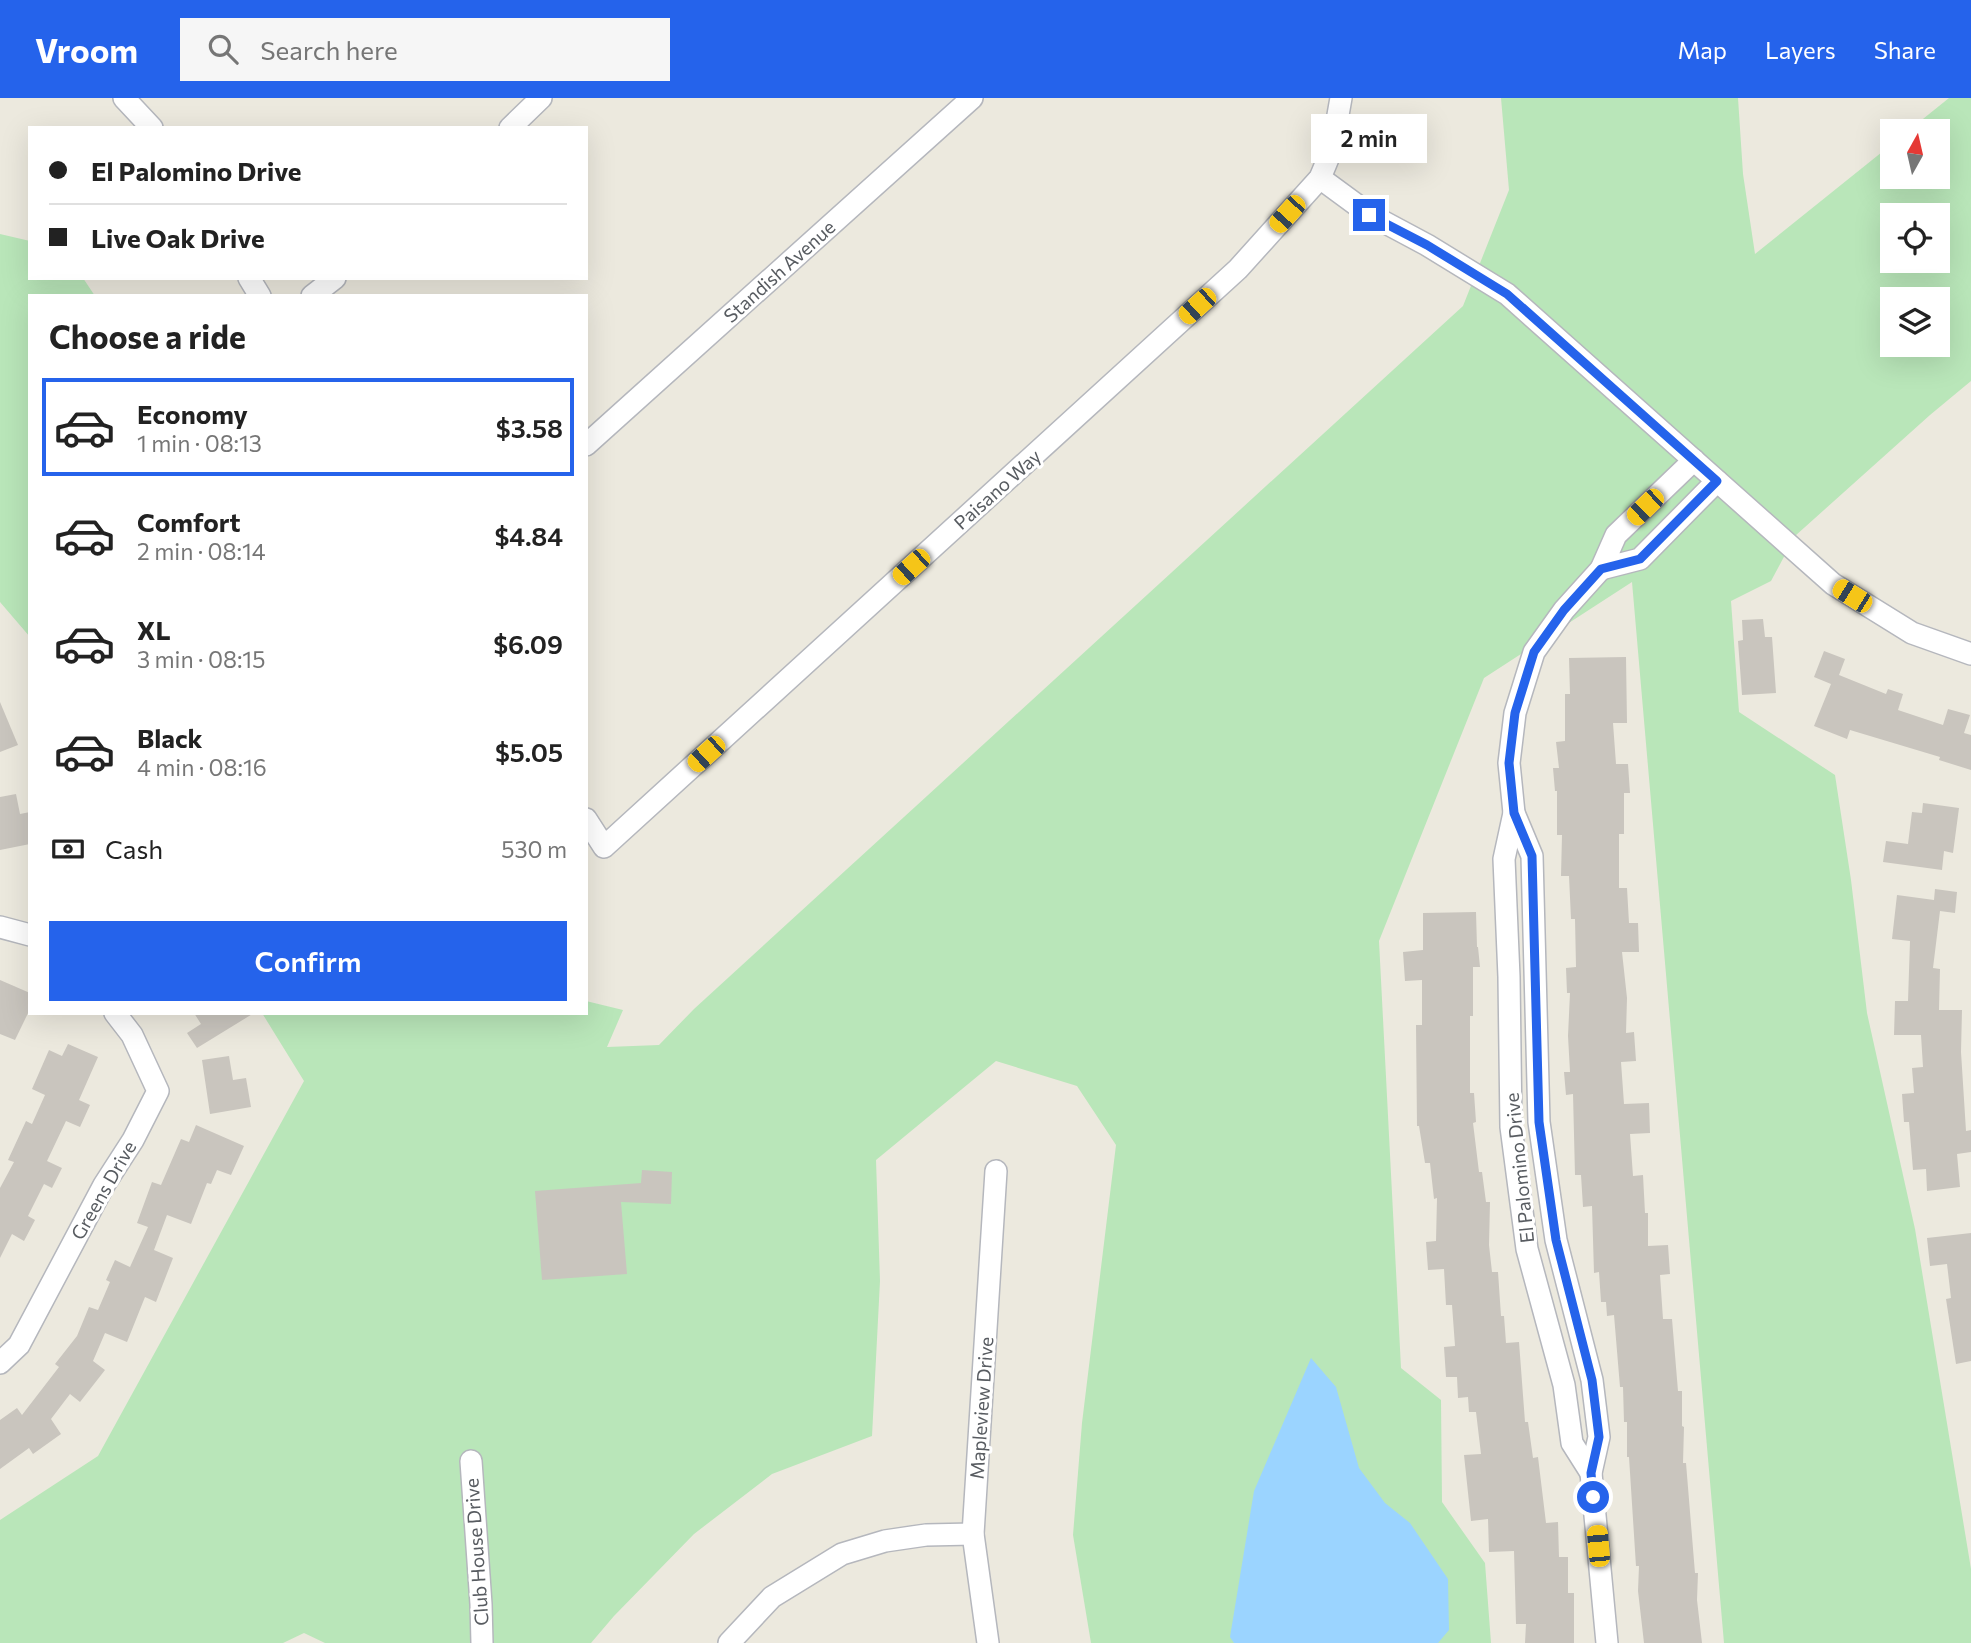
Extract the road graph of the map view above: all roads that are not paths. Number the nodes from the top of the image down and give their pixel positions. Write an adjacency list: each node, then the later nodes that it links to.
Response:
1 (124, 98): 5 (street)
2 (541, 98): 6 (street)
3 (972, 98): 10 (street, Standish Avenue)
4 (1341, 98): 7 (street, Paisano Way)
5 (150, 126)
6 (512, 126)
7 (1320, 178): 11 (street); 18 (street, Paisano Way)
8 (332, 280): 9 (street)
9 (315, 294)
10 (588, 443)
11 (1693, 460): 12 (street); 13 (street, El Palomino Drive)
12 (1717, 481): 14 (street); 16 (street)
13 (1629, 522): 14 (street); 15 (street, El Palomino Drive)
14 (1653, 546): 15 (street)
15 (1601, 569): 17 (street, El Palomino Drive)
16 (1971, 654)
17 (1514, 813): 25 (street, El Palomino Drive); 25 (street, El Palomino Drive)
18 (588, 822)
19 (0, 927): 20 (street)
20 (28, 934)
21 (117, 1015): 23 (street, Greens Drive)
22 (996, 1171): 26 (street, Mapleview Drive)
23 (0, 1363)
24 (471, 1461): 27 (street, Club House Drive)
25 (1591, 1473): 30 (street, El Palomino Drive)
26 (974, 1534): 28 (street); 29 (street, Mapleview Drive)
27 (482, 1643)
28 (729, 1643)
29 (988, 1643)
30 (1607, 1643)

